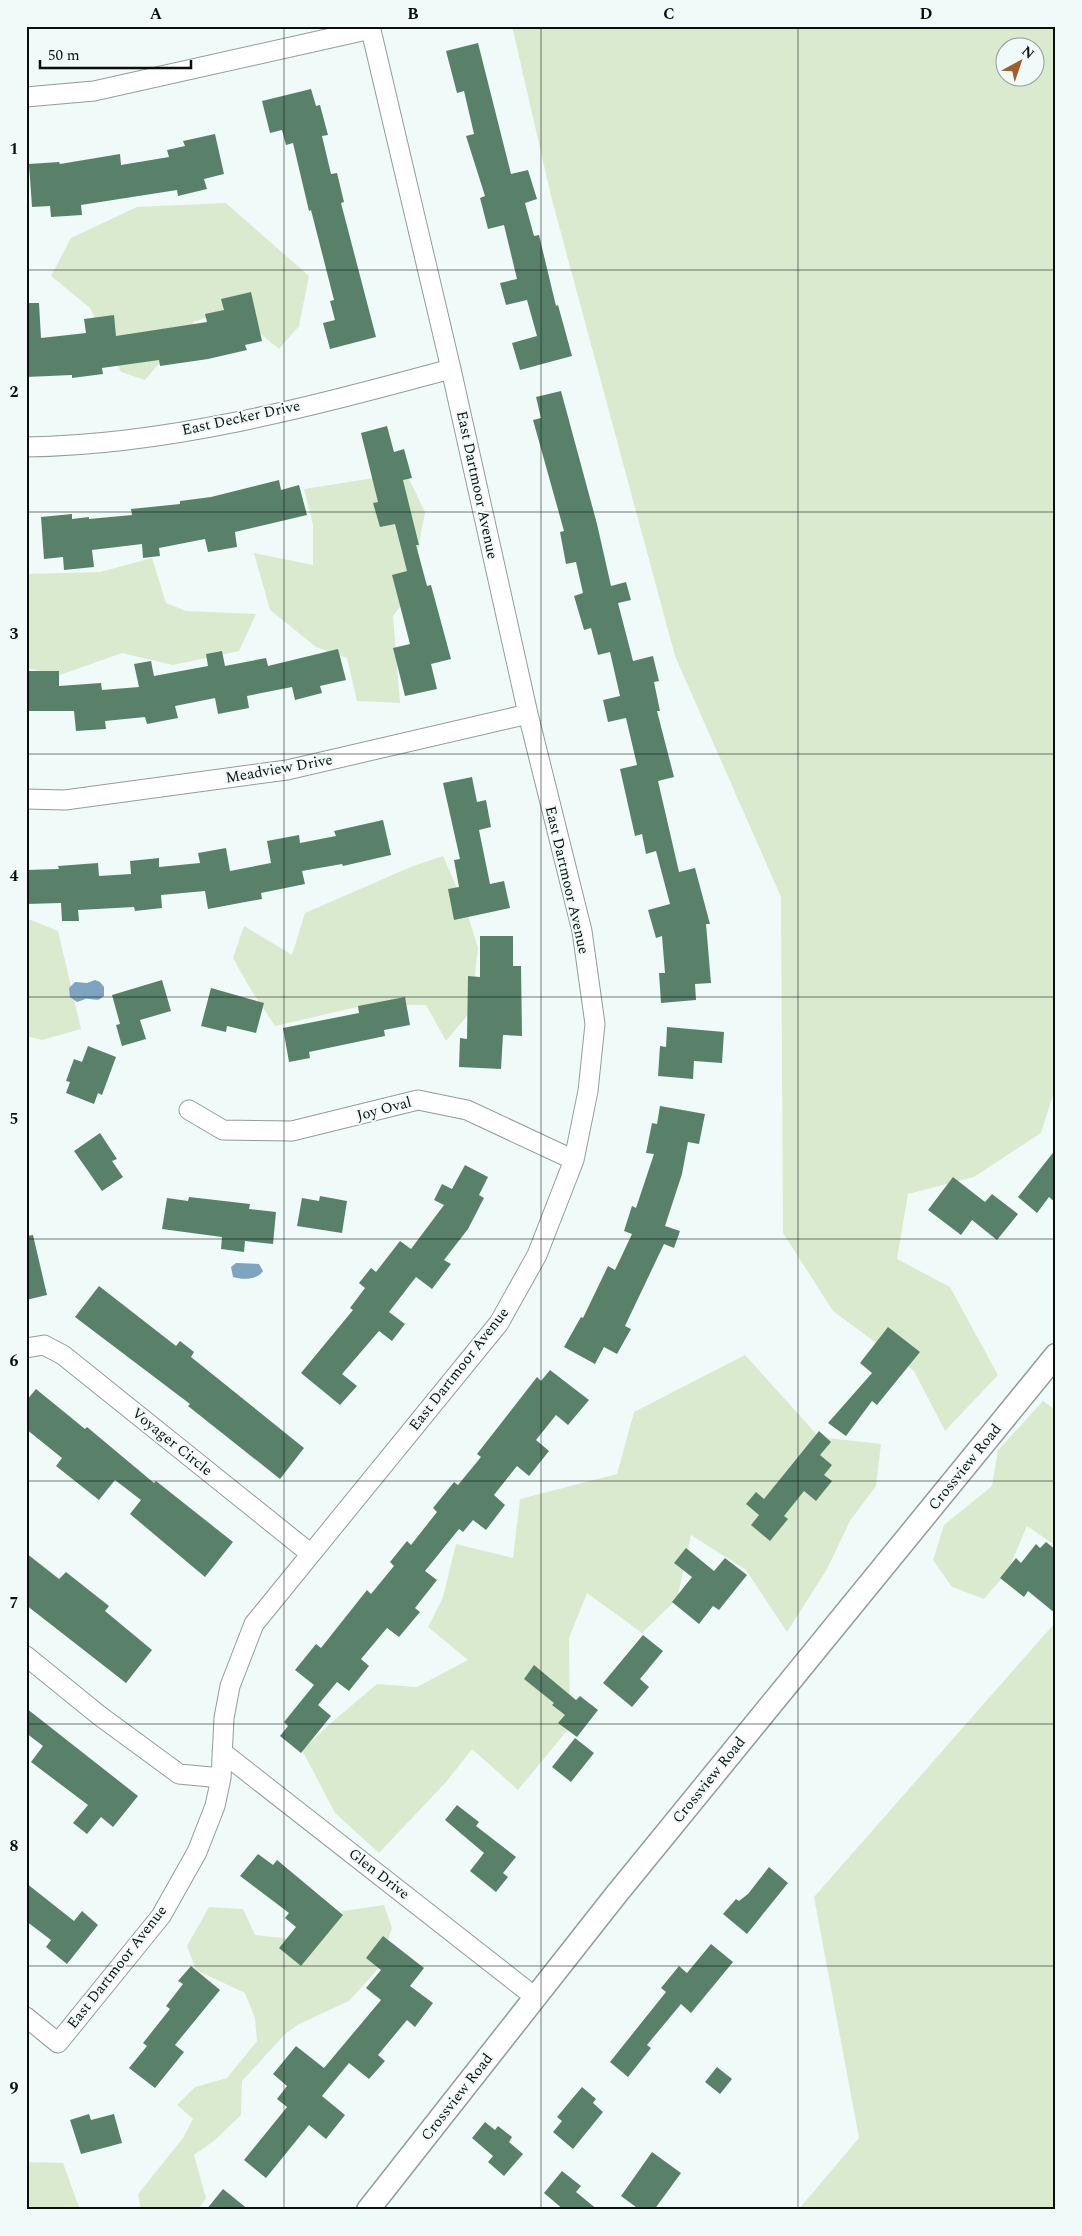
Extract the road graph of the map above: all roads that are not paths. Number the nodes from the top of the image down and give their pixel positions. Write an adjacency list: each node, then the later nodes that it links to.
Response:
1 (370, 28): 2 (street); 3 (street, East Dartmoor Avenue)
2 (26, 96)
3 (452, 369): 4 (street, East Decker Drive); 5 (street, East Dartmoor Avenue)
4 (26, 447)
5 (528, 714): 6 (street, Meadview Drive); 8 (street, East Dartmoor Avenue)
6 (26, 799)
7 (189, 1110): 8 (street, Joy Oval)
8 (574, 1160): 11 (street, East Dartmoor Avenue)
9 (26, 1348): 11 (street, Voyager Circle)
10 (1056, 1355): 15 (street, Crossview Road)
11 (311, 1554): 13 (street, East Dartmoor Avenue)
12 (26, 1656): 14 (street)
13 (222, 1752): 14 (street, East Dartmoor Avenue); 15 (street, Glen Drive)
14 (221, 1778): 16 (street, East Dartmoor Avenue)
15 (535, 1997): 17 (street, Crossview Road)
16 (26, 2017)
17 (368, 2210)

